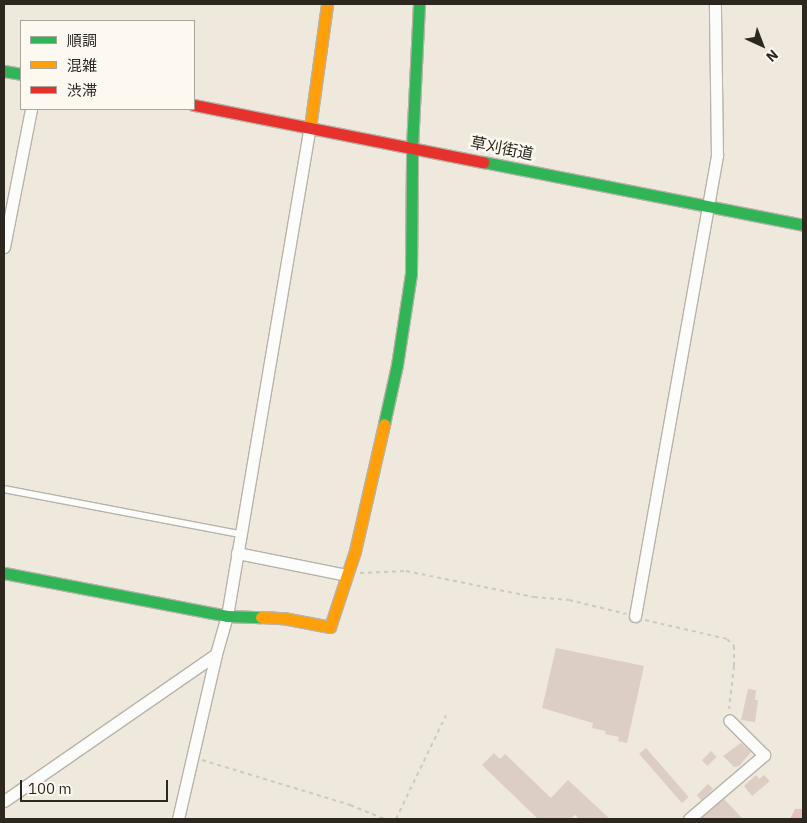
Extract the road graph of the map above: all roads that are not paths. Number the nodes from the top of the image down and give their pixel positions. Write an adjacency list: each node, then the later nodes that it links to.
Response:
1 (327, 4): 8 (street)
2 (419, 4): 9 (street)
3 (715, 4): 10 (street)
4 (4, 71): 5 (street)
5 (20, 74)
6 (195, 105): 8 (street, 草刈街道)
7 (31, 110): 12 (street)
8 (310, 127): 9 (street, 草刈街道); 14 (street)
9 (412, 147): 10 (street, 草刈街道); 17 (street)
10 (709, 206): 11 (street, 草刈街道); 19 (street)
11 (803, 225)
12 (4, 247)
13 (4, 490): 14 (lane)
14 (240, 534): 15 (street)
15 (238, 554): 17 (street); 18 (street)
16 (4, 573): 18 (street)
17 (348, 574): 18 (street)
18 (227, 616): 20 (street)
19 (635, 616)
20 (216, 654): 22 (street); 23 (street)
21 (729, 720): 24 (street)
22 (4, 801)
23 (178, 819)
24 (689, 819)

